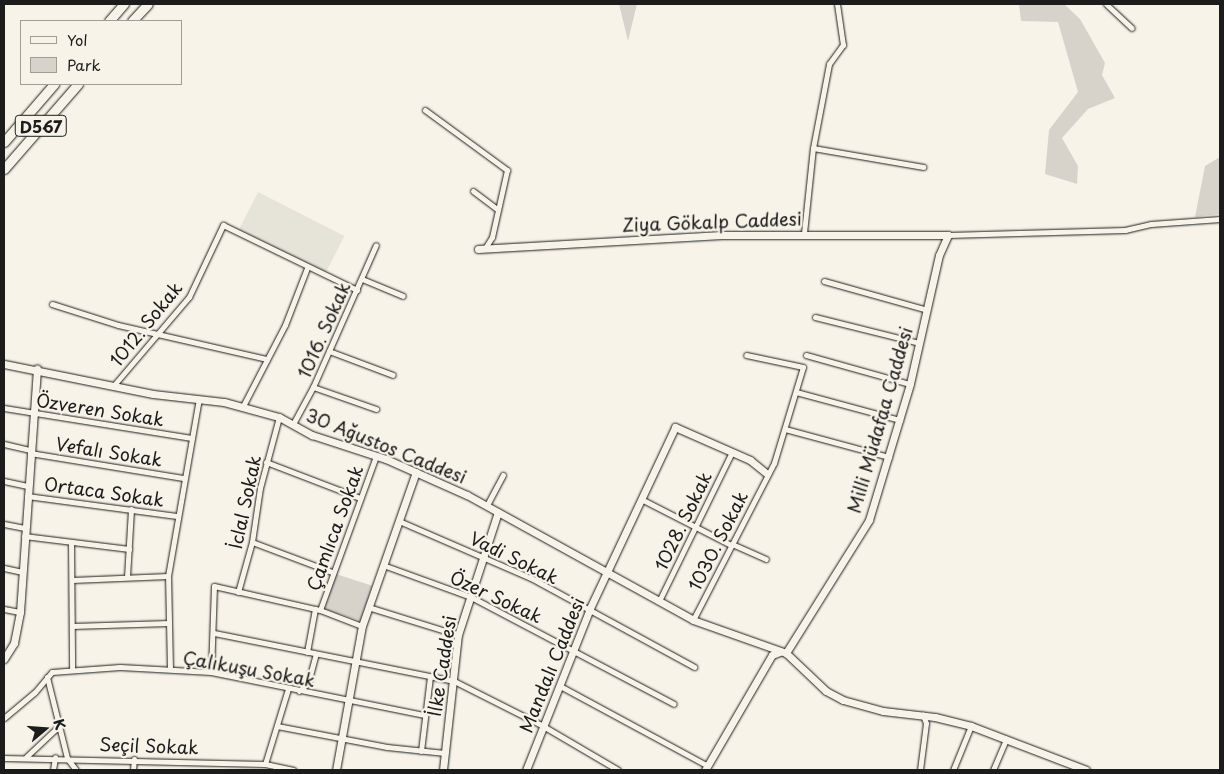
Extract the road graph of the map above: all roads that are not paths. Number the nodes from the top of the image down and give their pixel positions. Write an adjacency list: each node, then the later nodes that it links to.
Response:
1 (124, 4): 5 (highway)
2 (148, 4): 6 (highway)
3 (837, 4): 12 (street)
4 (1106, 4): 7 (street)
5 (109, 20)
6 (133, 20)
7 (1132, 28)
8 (53, 85): 11 (highway, D567)
9 (77, 85): 14 (highway, D567)
10 (426, 110): 16 (street)
11 (4, 142)
12 (813, 148): 13 (street); 18 (street)
13 (923, 167)
14 (4, 169)
15 (473, 191): 16 (street)
16 (497, 209): 21 (street)
17 (1220, 219): 19 (street)
18 (804, 233): 19 (street, Ziya Gökalp Caddesi); 21 (street, Ziya Gökalp Caddesi)
19 (948, 235): 28 (street, Milli Müdafaa Caddesi)
20 (376, 245): 23 (street, 1016. Sokak)
21 (481, 249)
22 (307, 268): 25 (street); 30 (street, 1012. Sokak); 35 (street)
23 (362, 279): 25 (street, 1016. Sokak); 26 (street)
24 (824, 280): 28 (street)
25 (357, 290): 32 (street, 1016. Sokak)
26 (403, 296)
27 (52, 304): 30 (street)
28 (927, 310): 31 (street, Milli Müdafaa Caddesi)
29 (815, 317): 31 (street)
30 (160, 334): 35 (street); 40 (street, 1012. Sokak)
31 (919, 343): 39 (street, Milli Müdafaa Caddesi)
32 (329, 351): 38 (street); 41 (street, 1016. Sokak)
33 (746, 355): 42 (street, 1030. Sokak)
34 (806, 355): 39 (street)
35 (267, 359): 44 (street)
36 (4, 364): 37 (street, 30 Ağustos Caddesi)
37 (37, 370): 40 (street, 30 Ağustos Caddesi); 47 (street)
38 (393, 374)
39 (910, 384): 49 (street, Milli Müdafaa Caddesi)
40 (114, 385): 43 (street, 30 Ağustos Caddesi)
41 (313, 386): 46 (street); 50 (street, 1016. Sokak)
42 (796, 392): 49 (street); 51 (street, 1030. Sokak)
43 (199, 400): 44 (street, 30 Ağustos Caddesi); 52 (street)
44 (243, 406): 48 (street, 30 Ağustos Caddesi)
45 (4, 408): 47 (street, Özveren Sokak)
46 (376, 409)
47 (34, 414): 52 (street, Özveren Sokak); 54 (street)
48 (279, 417): 50 (street, 30 Ağustos Caddesi); 58 (street, İclal Sokak)
49 (900, 420): 57 (street, Milli Müdafaa Caddesi)
50 (293, 424): 56 (street, 30 Ağustos Caddesi)
51 (785, 429): 57 (street); 60 (street, 1030. Sokak)
52 (192, 438): 62 (street)
53 (4, 444): 54 (street, Vefalı Sokak)
54 (30, 451): 62 (street, Vefalı Sokak); 64 (street)
55 (732, 452): 60 (street); 67 (street, Mandalı Caddesi); 74 (street, 1028. Sokak)
56 (376, 456): 59 (street, 30 Ağustos Caddesi); 66 (street, Çamlıca Sokak)
57 (889, 458): 106 (street, Milli Müdafaa Caddesi)
58 (266, 462): 66 (street); 77 (street, İclal Sokak)
59 (416, 472): 68 (street, 30 Ağustos Caddesi); 72 (street)
60 (767, 474): 78 (street, 1030. Sokak)
61 (503, 475): 68 (street)
62 (183, 478): 71 (street)
63 (4, 481): 64 (street, Ortaca Sokak)
64 (28, 486): 65 (street)
65 (27, 496): 69 (street, Ortaca Sokak); 75 (street)
66 (360, 498): 85 (street, Çamlıca Sokak)
67 (641, 499): 74 (street); 86 (street, Mandalı Caddesi)
68 (487, 505): 70 (street, 30 Ağustos Caddesi)
69 (131, 509): 71 (street, Ortaca Sokak); 79 (street)
70 (498, 512): 80 (street, İlke Caddesi); 86 (street, 30 Ağustos Caddesi)
71 (177, 516): 87 (street)
72 (399, 521): 80 (street, Vadi Sokak); 82 (street)
73 (4, 524): 75 (street)
74 (696, 528): 78 (street); 92 (street, 1028. Sokak)
75 (25, 532): 76 (street); 84 (street)
76 (71, 542): 79 (street); 89 (street)
77 (252, 542): 85 (street); 90 (street, İclal Sokak)
78 (732, 544): 81 (street); 98 (street, 1030. Sokak)
79 (129, 549): 88 (street)
80 (485, 558): 91 (street, İlke Caddesi); 94 (street, Vadi Sokak)
81 (766, 559)
82 (383, 565): 91 (street, Özer Sokak); 93 (street)
83 (4, 568): 84 (street)
84 (23, 572): 97 (street)
85 (332, 572): 96 (street, Çamlıca Sokak)
86 (608, 572): 92 (street, 30 Ağustos Caddesi); 94 (street, Mandalı Caddesi)
87 (168, 576): 88 (street); 99 (street)
88 (127, 577): 89 (street)
89 (72, 580): 100 (street)
90 (238, 592): 96 (street); 102 (street)
91 (471, 597): 103 (street, İlke Caddesi); 104 (street, Özer Sokak)
92 (659, 601): 98 (street, 30 Ağustos Caddesi)
93 (368, 607): 101 (street); 103 (street)
94 (590, 608): 104 (street, Mandalı Caddesi); 110 (street, Vadi Sokak)
95 (4, 609): 97 (street)
96 (318, 609): 101 (street); 105 (street, Çamlıca Sokak)
97 (20, 612): 108 (street)
98 (694, 620): 106 (street, 30 Ağustos Caddesi)
99 (169, 623): 100 (street); 112 (street)
100 (72, 626): 111 (street)
101 (362, 626): 109 (street)
102 (214, 633): 105 (street); 113 (street)
103 (458, 635): 116 (street, İlke Caddesi)
104 (574, 651): 117 (street, Mandalı Caddesi); 121 (street, Özer Sokak)
105 (307, 652): 107 (street)
106 (783, 653): 123 (street); 140 (street, Milli Müdafaa Caddesi)
107 (316, 654): 109 (street); 119 (street)
108 (6, 656)
109 (354, 662): 114 (street); 120 (street)
110 (694, 666)
111 (72, 669): 112 (street, Çalıkuşu Sokak); 115 (street, Çalıkuşu Sokak)
112 (170, 669): 113 (street, Çalıkuşu Sokak)
113 (212, 672): 118 (street, Çalıkuşu Sokak)
114 (430, 676): 116 (street); 122 (street)
115 (47, 677): 124 (street); 125 (street)
116 (454, 682): 127 (street); 132 (street, İlke Caddesi)
117 (560, 686): 127 (street, Mandalı Caddesi); 140 (street)
118 (288, 689): 119 (street, Çalıkuşu Sokak); 126 (street)
119 (299, 692): 120 (street, Çalıkuşu Sokak)
120 (351, 702): 122 (street, Çalıkuşu Sokak); 129 (street)
121 (674, 704)
122 (425, 715): 131 (street)
123 (922, 715): 128 (street); 151 (street)
124 (4, 718)
125 (60, 725): 135 (street); 136 (street)
126 (277, 726): 129 (street); 139 (street)
127 (542, 726): 141 (street, Mandalı Caddesi); 150 (street)
128 (971, 726): 130 (street); 152 (street)
129 (342, 739): 131 (street); 148 (street)
130 (1006, 739): 142 (street); 153 (street)
131 (421, 751): 132 (street)
132 (445, 753): 149 (street, İlke Caddesi)
133 (55, 757): 135 (street, Seçil Sokak); 136 (street, Seçil Sokak); 143 (street)
134 (4, 758): 135 (street, Seçil Sokak)
135 (26, 758)
136 (67, 758): 137 (street, Seçil Sokak); 144 (street)
137 (134, 759): 138 (street, Seçil Sokak); 145 (street)
138 (219, 762): 139 (street, Seçil Sokak); 146 (street)
139 (266, 764): 147 (street, Seçil Sokak)
140 (707, 768)
141 (528, 769)
142 (1082, 769)
143 (53, 770)
144 (76, 770)
145 (133, 770)
146 (217, 770)
147 (293, 770)
148 (336, 770)
149 (443, 770)
150 (618, 770)
151 (920, 770)
152 (953, 770)
153 (992, 770)

